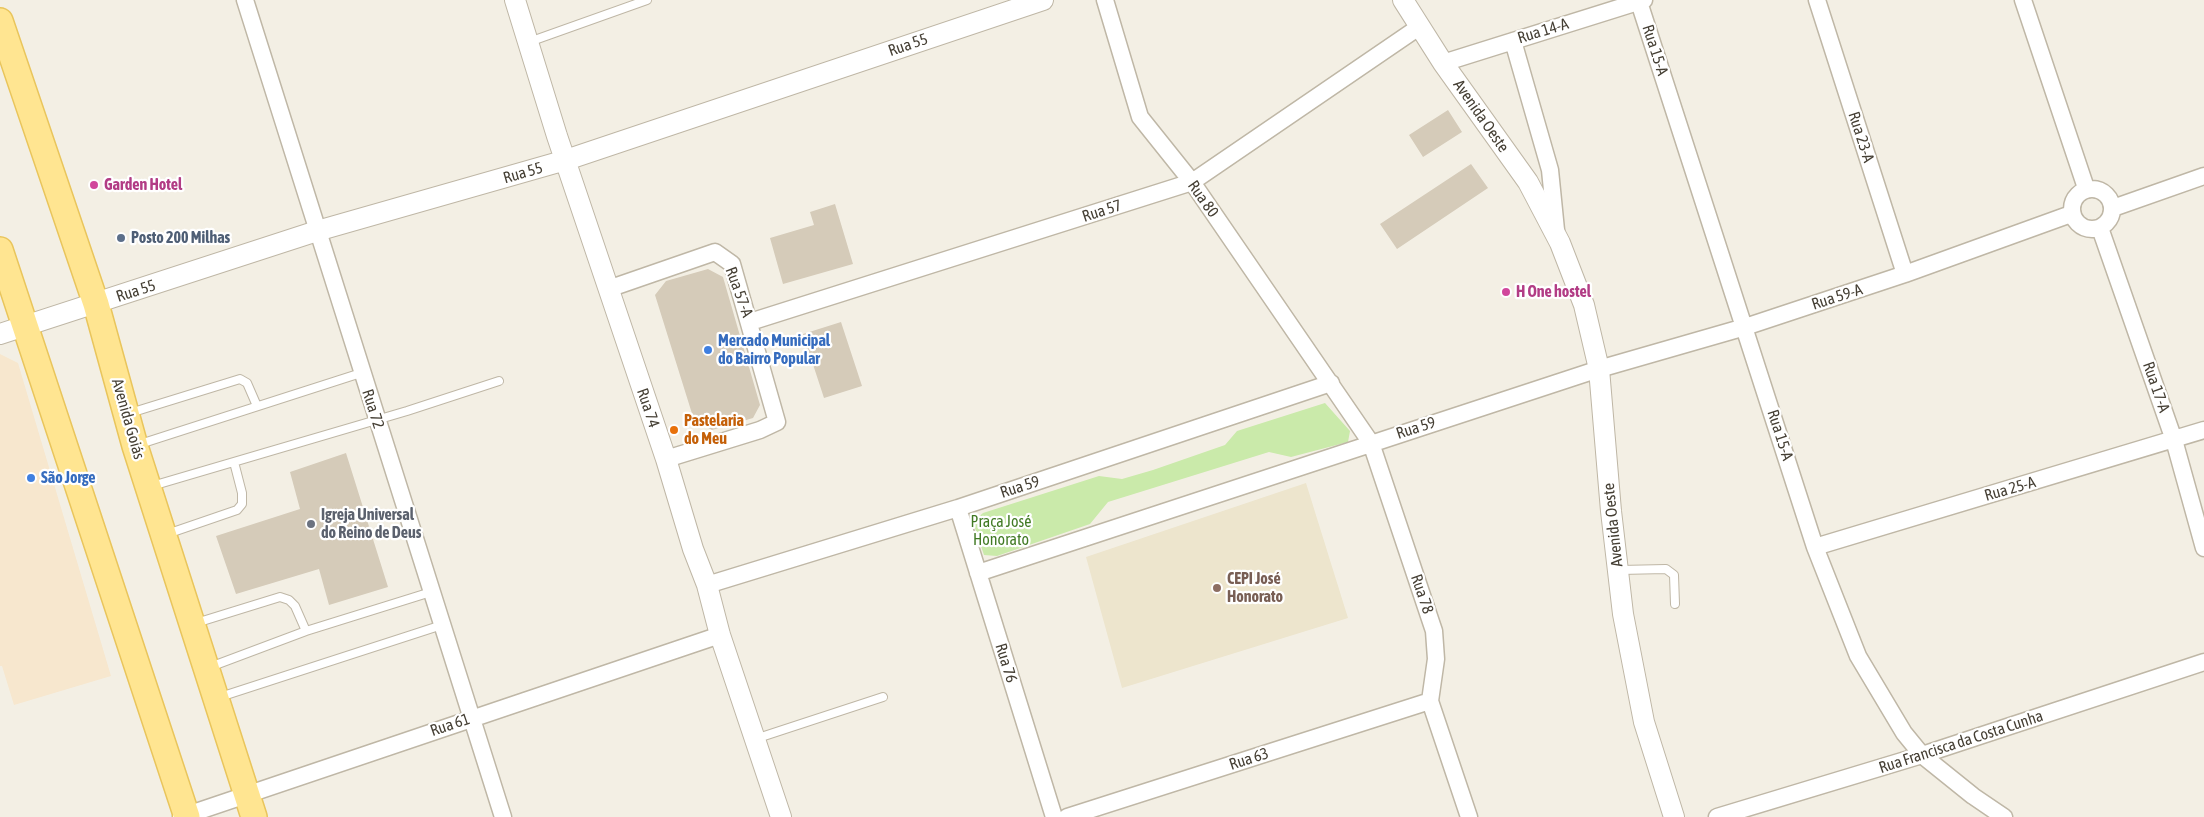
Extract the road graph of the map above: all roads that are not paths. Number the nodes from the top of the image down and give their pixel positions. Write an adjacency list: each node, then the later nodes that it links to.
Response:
1 (244, 0): 22 (street, Rua 72)
2 (515, 0): 13 (street, Rua 74)
3 (647, 0): 13 (lane)
4 (1043, 0): 15 (street, Rua 55)
5 (1105, 0): 17 (street, Rua 80)
6 (1403, 0): 11 (street, Avenida Oeste)
7 (1817, 0): 25 (street, Rua 23-A)
8 (2023, 0): 18 (street)
9 (1641, 1): 12 (street, Rua 14-A); 30 (street, Rua 15-A)
10 (0, 21): 27 (main road, Avenida Goiás)
11 (1419, 27): 14 (street, Avenida Oeste); 17 (street, Rua 57)
12 (1513, 41): 14 (street, Rua 14-A); 23 (street, Avenida Oeste)
13 (528, 42): 15 (street, Rua 74)
14 (1443, 63): 23 (street, Avenida Oeste)
15 (566, 160): 22 (street, Rua 55); 26 (street, Rua 74)
16 (2204, 176): 19 (street)
17 (1192, 182): 28 (street, Rua 57); 35 (street, Rua 80)
18 (2086, 188): 19 (street); 20 (street)
19 (2113, 208): 21 (street)
20 (2071, 214): 21 (street); 25 (street, Rua 59-A)
21 (2100, 228): 40 (street, Rua 17-A)
22 (317, 231): 27 (street, Rua 55); 33 (street, Rua 72)
23 (1556, 234): 32 (street, Avenida Oeste)
24 (0, 250): 29 (main road)
25 (1905, 274): 30 (street, Rua 59-A)
26 (608, 289): 28 (street, Rua 57-A); 43 (street, Rua 74)
27 (96, 304): 29 (street, Rua 55); 37 (main road, Avenida Goiás)
28 (750, 322): 43 (street, Rua 57-A)
29 (25, 327): 31 (street, Rua 55); 68 (main road)
30 (1746, 327): 32 (street, Rua 59-A); 48 (street, Rua 15-A)
31 (0, 334)
32 (1599, 369): 41 (street, Rua 59); 50 (street, Avenida Oeste)
33 (361, 373): 36 (lane); 38 (street, Rua 72)
34 (499, 381): 38 (lane)
35 (1331, 383): 41 (street, Rua 78); 46 (street, Rua 59)
36 (257, 406): 37 (lane); 42 (lane)
37 (125, 414): 42 (main road, Avenida Goiás)
38 (377, 420): 44 (lane); 53 (street, Rua 72)
39 (2204, 430): 40 (street, Rua 25-A)
40 (2174, 440): 48 (street, Rua 25-A); 49 (street, Rua 17-A)
41 (1371, 443): 51 (street, Rua 59); 63 (street, Rua 78)
42 (135, 446): 45 (main road, Avenida Goiás)
43 (666, 459): 52 (street, Rua 74)
44 (234, 462): 45 (lane); 47 (lane)
45 (148, 487): 47 (main road, Avenida Goiás)
46 (958, 508): 51 (street, Rua 76); 52 (street, Rua 59)
47 (164, 536): 55 (main road, Avenida Goiás)
48 (1815, 547): 66 (street, Rua 15-A)
49 (2204, 548)
50 (1618, 570): 54 (lane); 75 (street, Avenida Oeste)
51 (978, 573): 72 (street, Rua 76)
52 (707, 585): 58 (street, Rua 74)
53 (431, 592): 56 (street, Rua 72); 57 (lane)
54 (1675, 604)
55 (192, 624): 57 (lane); 60 (main road, Avenida Goiás)
56 (442, 625): 62 (lane); 64 (street, Rua 72)
57 (306, 631): 60 (lane)
58 (720, 635): 64 (street, Rua 61); 65 (street, Rua 74)
59 (2204, 662): 66 (street, Rua Francisca da Costa Cunha)
60 (206, 668): 62 (main road, Avenida Goiás)
61 (883, 697): 65 (lane)
62 (215, 698): 67 (main road, Avenida Goiás)
63 (1430, 701): 73 (street, Rua 63); 74 (street, Rua 78)
64 (471, 718): 67 (street, Rua 61); 70 (street, Rua 72)
65 (755, 740): 71 (street, Rua 74)
66 (1922, 755): 76 (street, Rua Francisca da Costa Cunha); 77 (street, Rua 15-A)
67 (246, 793): 68 (street, Rua 61); 69 (main road, Avenida Goiás)
68 (185, 816)
69 (254, 817)
70 (503, 817)
71 (780, 817)
72 (1054, 817)
73 (1067, 817)
74 (1469, 817)
75 (1674, 817)
76 (1717, 817)
77 (2004, 817)

